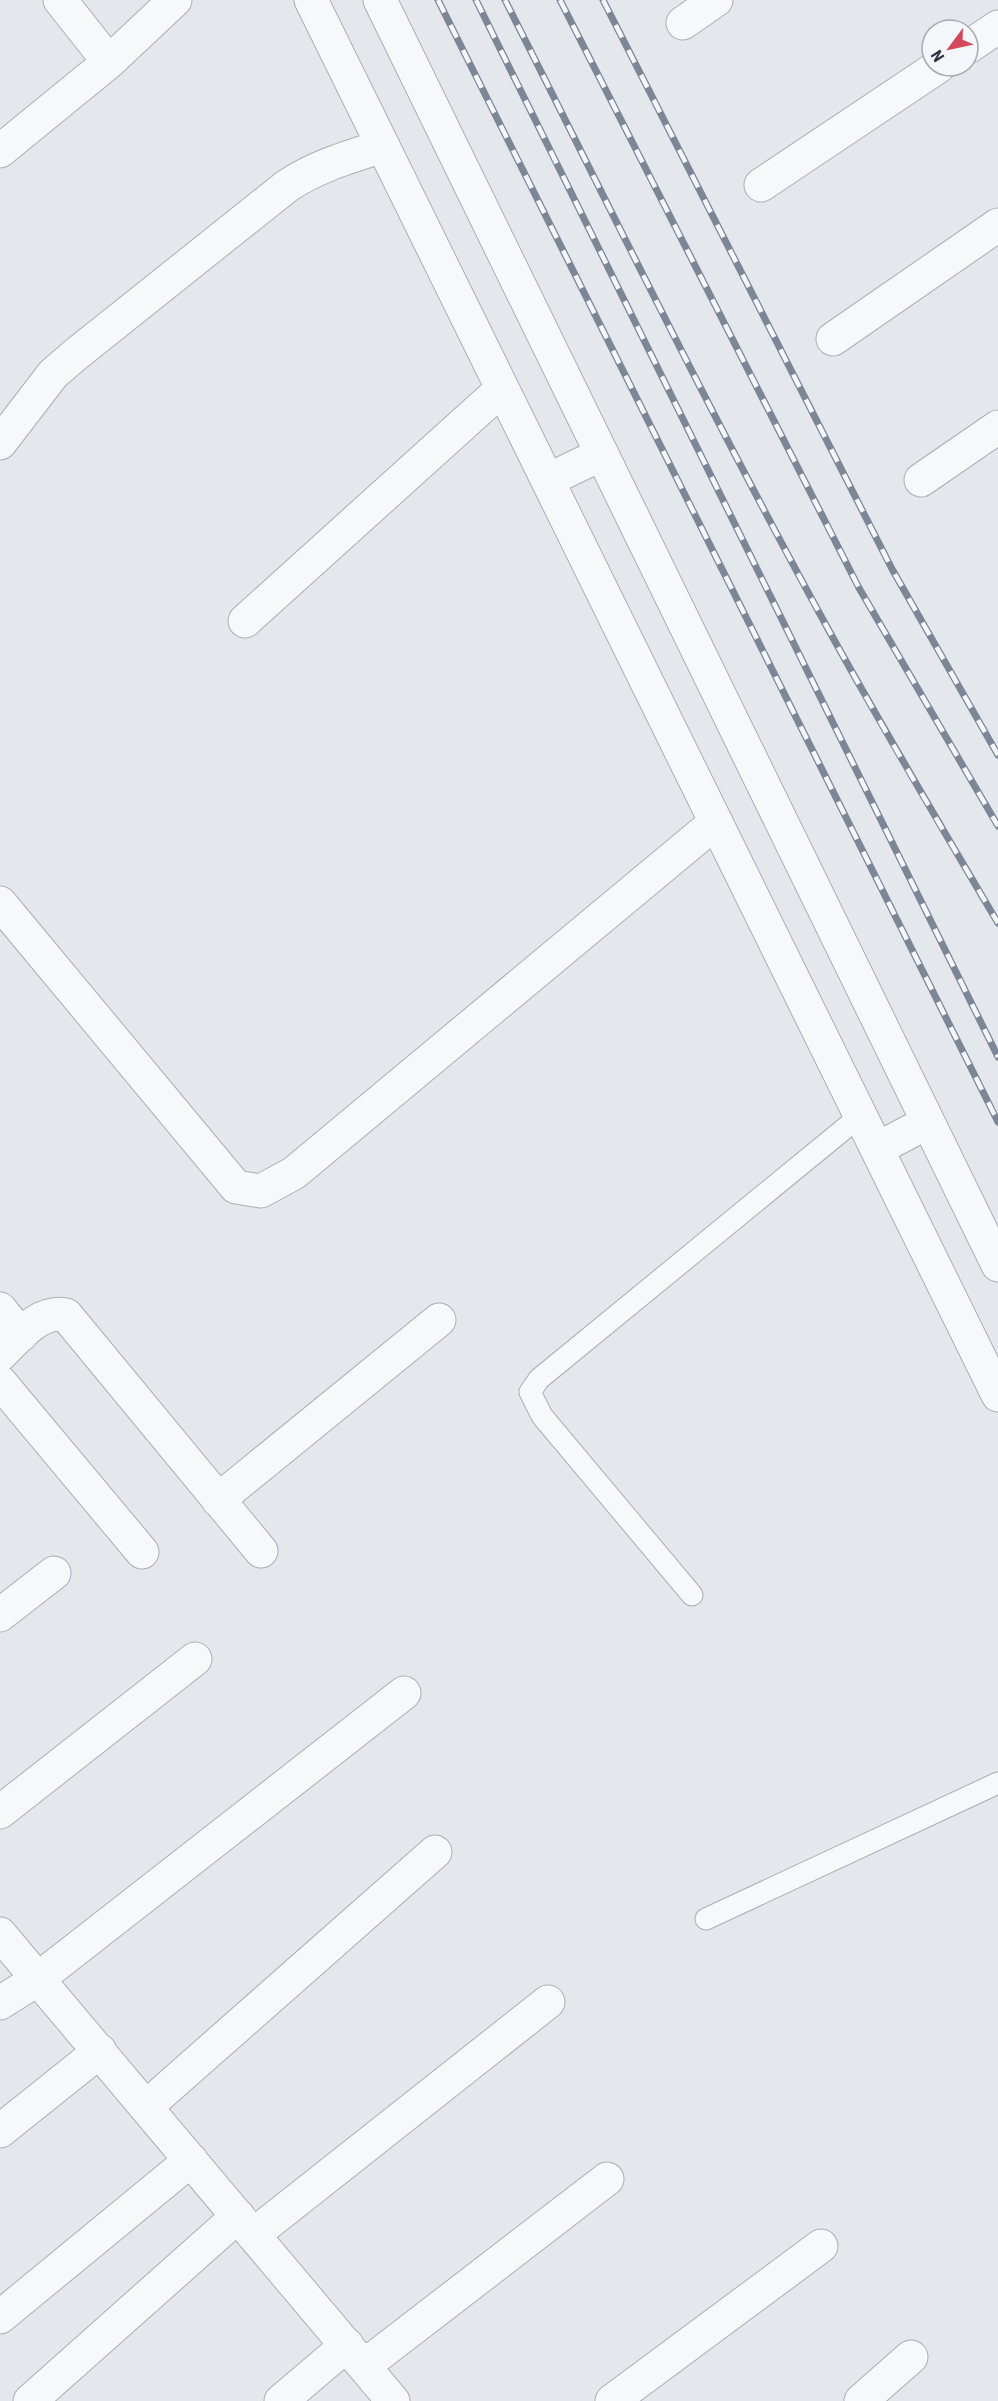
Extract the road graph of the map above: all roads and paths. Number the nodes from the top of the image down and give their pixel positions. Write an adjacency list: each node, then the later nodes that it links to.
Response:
1 (60, 0): 9 (street)
2 (175, 0): 9 (street)
3 (311, 0): 11 (street)
4 (380, 0): 19 (street)
5 (716, 0): 6 (street)
6 (683, 23)
7 (998, 27): 8 (street)
8 (980, 39)
9 (109, 63): 12 (street)
10 (921, 78): 13 (street)
11 (383, 146): 16 (street); 18 (street)
12 (0, 151)
13 (761, 185)
14 (998, 225): 15 (street)
15 (833, 339)
16 (502, 389): 20 (street); 22 (street)
17 (998, 427): 21 (street)
18 (0, 443)
19 (602, 454): 20 (street); 26 (street)
20 (548, 480): 23 (street)
21 (921, 480)
22 (245, 621)
23 (716, 822): 24 (street); 25 (street)
24 (0, 903)
25 (860, 1116): 27 (street); 38 (lane)
26 (928, 1122): 27 (street); 28 (street)
27 (877, 1149): 33 (street)
28 (998, 1265)
29 (0, 1309): 31 (street)
30 (439, 1320): 34 (street)
31 (11, 1345): 34 (street)
32 (0, 1382): 36 (street)
33 (998, 1395)
34 (218, 1500): 35 (street)
35 (261, 1551)
36 (142, 1552)
37 (54, 1573): 39 (street)
38 (692, 1595)
39 (0, 1615)
40 (195, 1659): 43 (street)
41 (405, 1693): 47 (street)
42 (998, 1783): 45 (lane)
43 (0, 1812)
44 (435, 1852): 51 (street)
45 (706, 1918)
46 (0, 1934): 47 (street)
47 (38, 1979): 49 (street); 50 (street)
48 (548, 2002): 55 (street)
49 (0, 2003)
50 (100, 2051): 51 (street); 52 (street)
51 (146, 2107): 53 (street)
52 (0, 2131)
53 (191, 2160): 55 (street); 57 (street)
54 (607, 2179): 58 (street)
55 (245, 2225): 58 (street); 60 (street)
56 (821, 2246): 63 (street)
57 (0, 2317)
58 (355, 2356): 61 (street); 62 (street)
59 (911, 2356): 64 (street)
60 (30, 2401)
61 (281, 2401)
62 (393, 2401)
63 (612, 2401)
64 (861, 2401)

